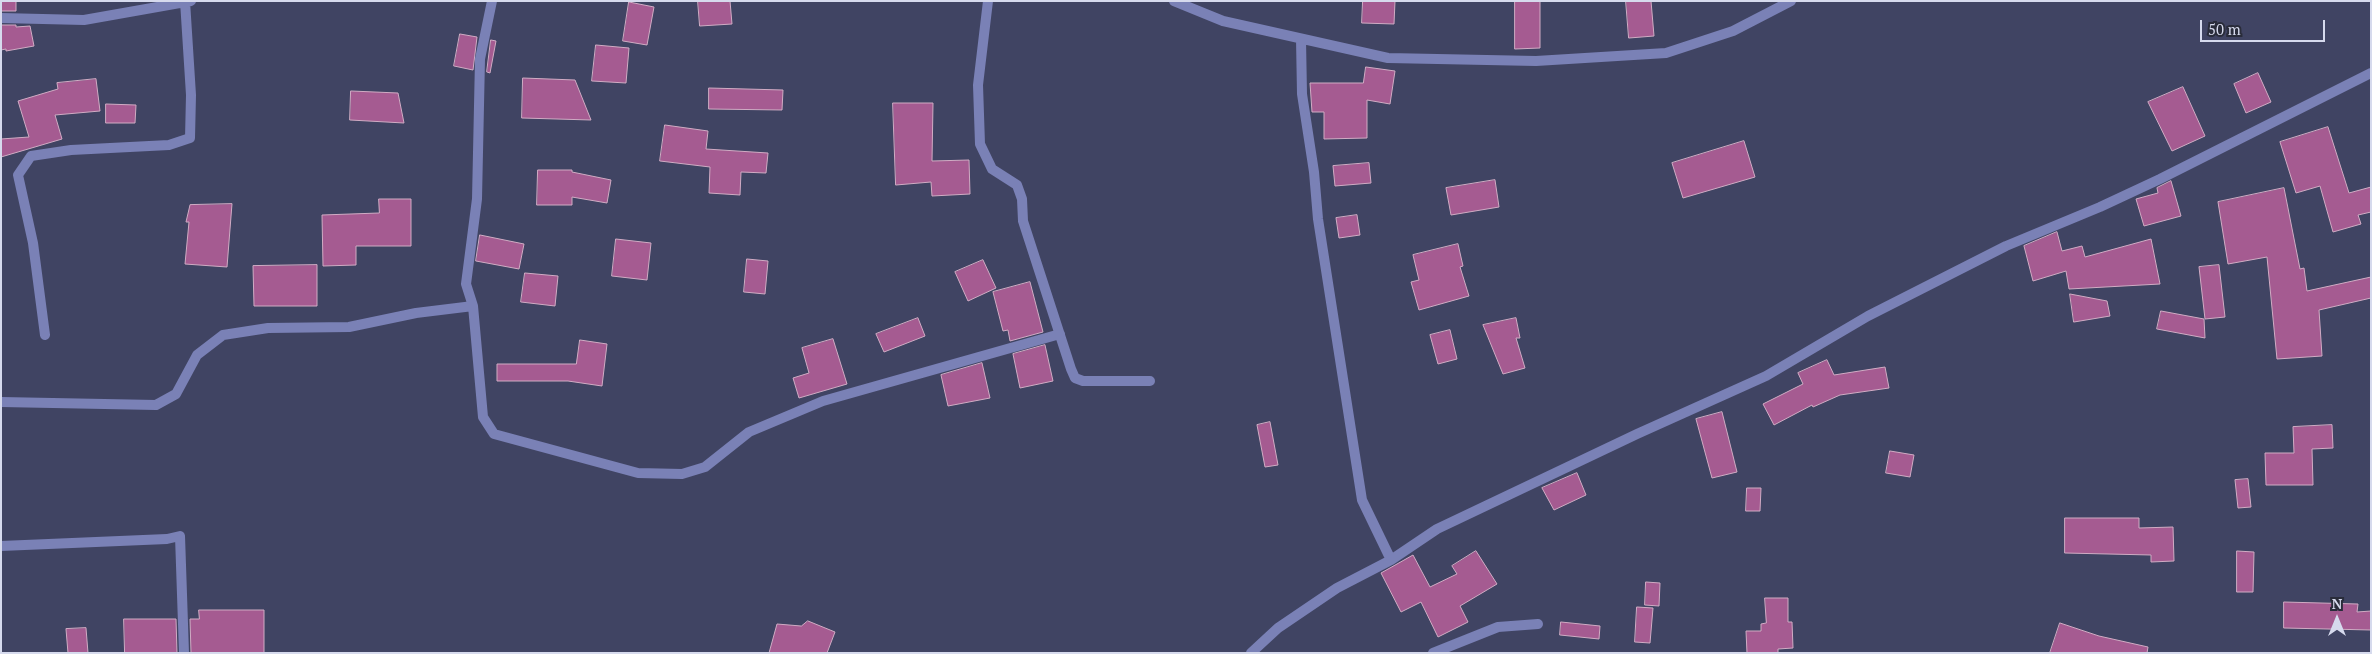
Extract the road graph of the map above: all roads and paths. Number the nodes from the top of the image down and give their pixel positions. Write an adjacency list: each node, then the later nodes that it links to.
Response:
1 (492, 1): 9 (street)
2 (988, 1): 10 (street)
3 (1174, 1): 7 (street)
4 (1791, 1): 7 (street)
5 (187, 2): 6 (street); 11 (street)
6 (1, 18)
7 (1301, 39): 15 (street)
8 (2371, 73): 15 (street)
9 (473, 306): 10 (street); 13 (street)
10 (1060, 334): 12 (street)
11 (45, 335)
12 (1150, 381)
13 (1, 402)
14 (1, 546): 17 (street)
15 (1389, 557): 18 (street)
16 (1538, 624): 19 (street)
17 (184, 653)
18 (1251, 653)
19 (1433, 653)

